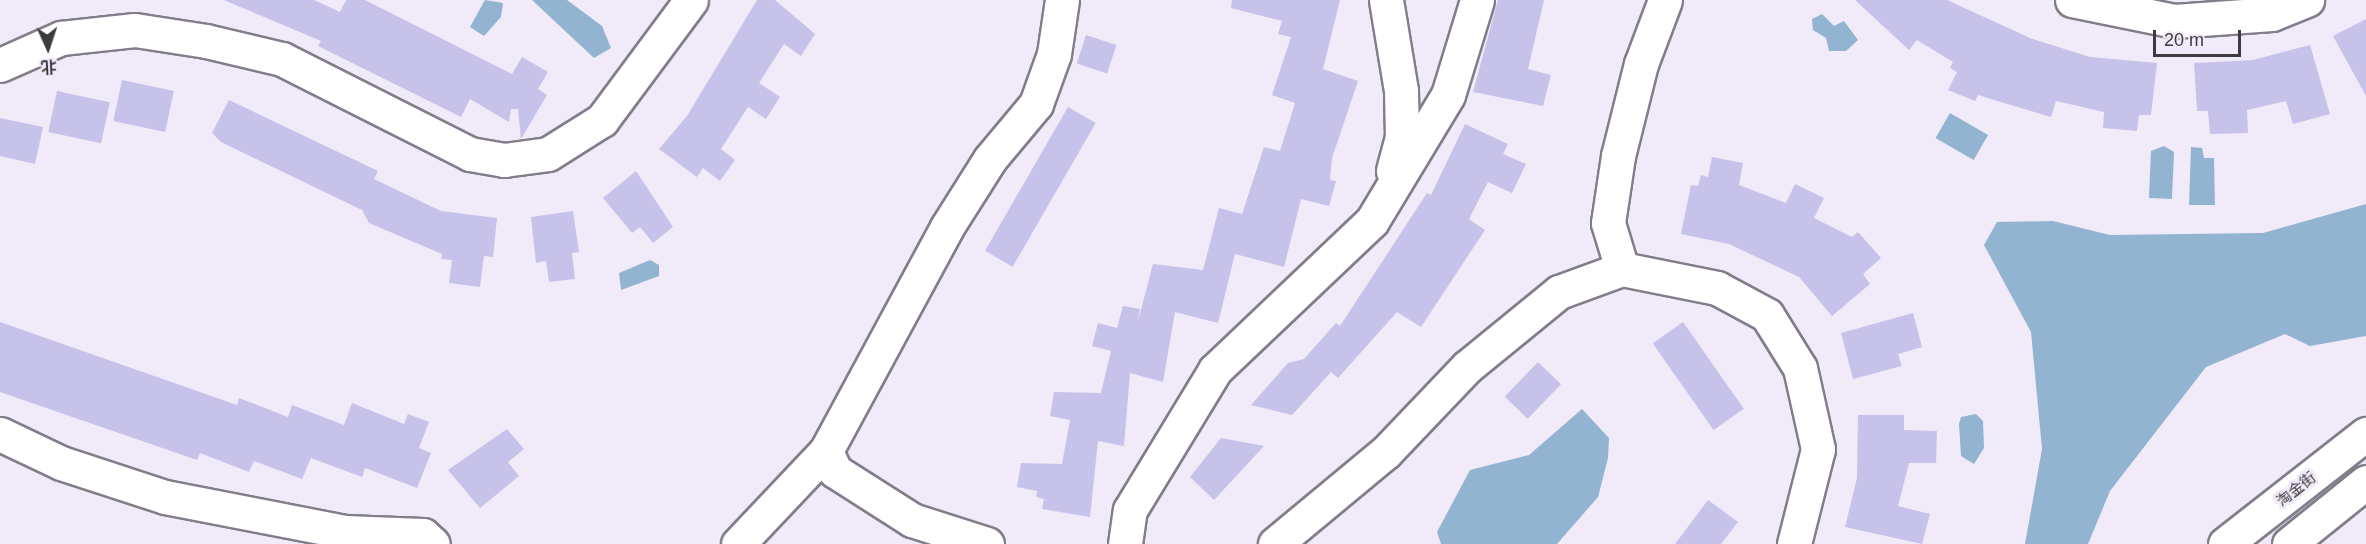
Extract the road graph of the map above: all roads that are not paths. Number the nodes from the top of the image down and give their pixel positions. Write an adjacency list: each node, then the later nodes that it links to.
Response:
1 (691, 0): 8 (street)
2 (1062, 0): 13 (street)
3 (1386, 0): 9 (street)
4 (1477, 0): 9 (street)
5 (1665, 0): 10 (street)
6 (2072, 0): 7 (street)
7 (2307, 0)
8 (0, 65)
9 (1387, 196): 19 (street)
10 (1622, 269): 20 (street); 21 (street)
11 (0, 434): 15 (street)
12 (2366, 434): 22 (street, 淘金街)
13 (826, 451): 17 (street); 18 (street)
14 (2366, 482): 23 (street)
15 (311, 534): 16 (street)
16 (434, 544)
17 (738, 544)
18 (987, 544)
19 (1125, 544)
20 (1275, 544)
21 (1794, 544)
22 (2224, 544)
23 (2289, 544)

